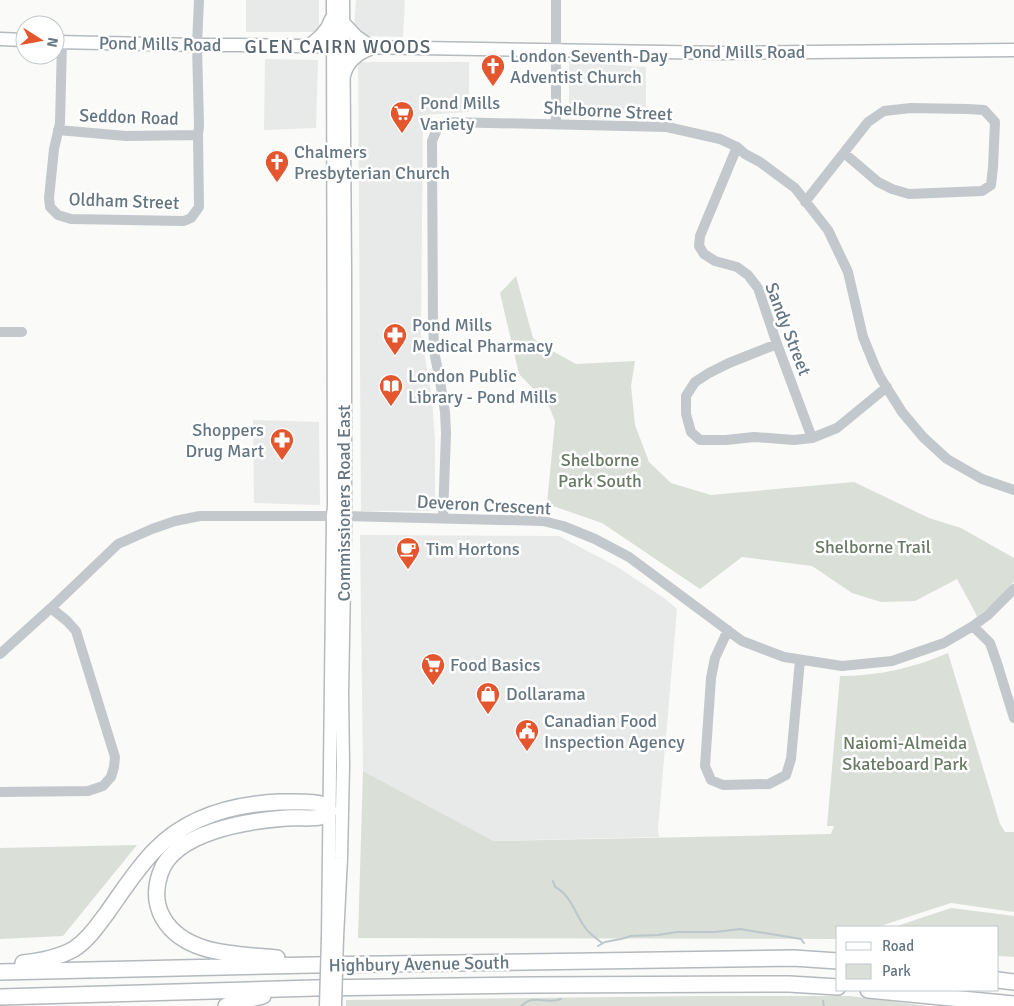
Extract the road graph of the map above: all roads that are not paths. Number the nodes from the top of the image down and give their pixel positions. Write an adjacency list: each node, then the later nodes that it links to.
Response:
1 (199, 0): 9 (street)
2 (333, 0): 5 (main road, Commissioners Road East)
3 (343, 0): 5 (main road, Commissioners Road East)
4 (556, 0): 14 (street)
5 (338, 18): 10 (main road); 11 (main road, Commissioners Road East); 12 (main road)
6 (0, 39): 7 (main road)
7 (15, 40)
8 (65, 42): 9 (main road, Pond Mills Road)
9 (197, 46): 10 (main road, Pond Mills Road); 20 (street, Oldham Street)
10 (307, 47): 11 (main road, Pond Mills Road); 16 (main road)
11 (338, 47): 12 (main road, Pond Mills Road); 16 (main road, Commissioners Road East); 17 (main road, Commissioners Road East)
12 (373, 48): 14 (main road, Pond Mills Road); 17 (main road)
13 (1014, 50): 14 (main road, Pond Mills Road)
14 (556, 51): 18 (street)
15 (59, 65): 19 (street, Oldham Street)
16 (332, 72): 30 (main road, Commissioners Road East)
17 (343, 82): 30 (main road, Commissioners Road East)
18 (556, 124): 21 (street, Shelborne Street); 31 (street, Shelborne Street)
19 (58, 130): 20 (street, Seddon Road); 20 (street, Oldham Street)
20 (198, 135)
21 (737, 147): 23 (street, Shelborne Street); 26 (street, Sandy Street)
22 (844, 153): 22 (street); 23 (street)
23 (805, 202): 27 (street, Shelborne Street)
24 (0, 332): 25 (street)
25 (22, 332)
26 (777, 344): 28 (street, Sandy Street); 28 (street)
27 (886, 387): 28 (street); 29 (street, Shelborne Street)
28 (812, 438)
29 (1014, 490)
30 (339, 516): 31 (street, Deveron Crescent); 33 (street, Deveron Crescent); 41 (main road, Commissioners Road East)
31 (443, 518): 35 (street, Deveron Crescent)
32 (1014, 589): 34 (street, Deveron Crescent)
33 (51, 608): 36 (street, Deveron Crescent); 40 (street)
34 (973, 626): 37 (street, Deveron Crescent); 38 (street)
35 (728, 630): 37 (street, Deveron Crescent); 37 (street)
36 (0, 654)
37 (800, 660)
38 (1012, 705): 39 (street)
39 (1014, 718)
40 (0, 792)
41 (336, 811): 42 (main road, Commissioners Road East); 44 (highway); 45 (highway)
42 (332, 938): 57 (main road, Commissioners Road East, bridge); 58 (main road, Commissioners Road East, bridge)
43 (836, 962): 44 (highway, Highbury Avenue South)
44 (313, 965): 46 (highway, Highbury Avenue South)
45 (0, 966)
46 (0, 972)
47 (999, 980): 48 (highway)
48 (1014, 982)
49 (836, 987): 50 (highway, Highbury Avenue South)
50 (314, 988): 52 (highway, Highbury Avenue South); 56 (highway)
51 (878, 991): 54 (highway)
52 (0, 997)
53 (0, 1002): 55 (highway)
54 (1014, 1004)
55 (52, 1006)
56 (226, 1006)
57 (326, 1006)
58 (335, 1006)

